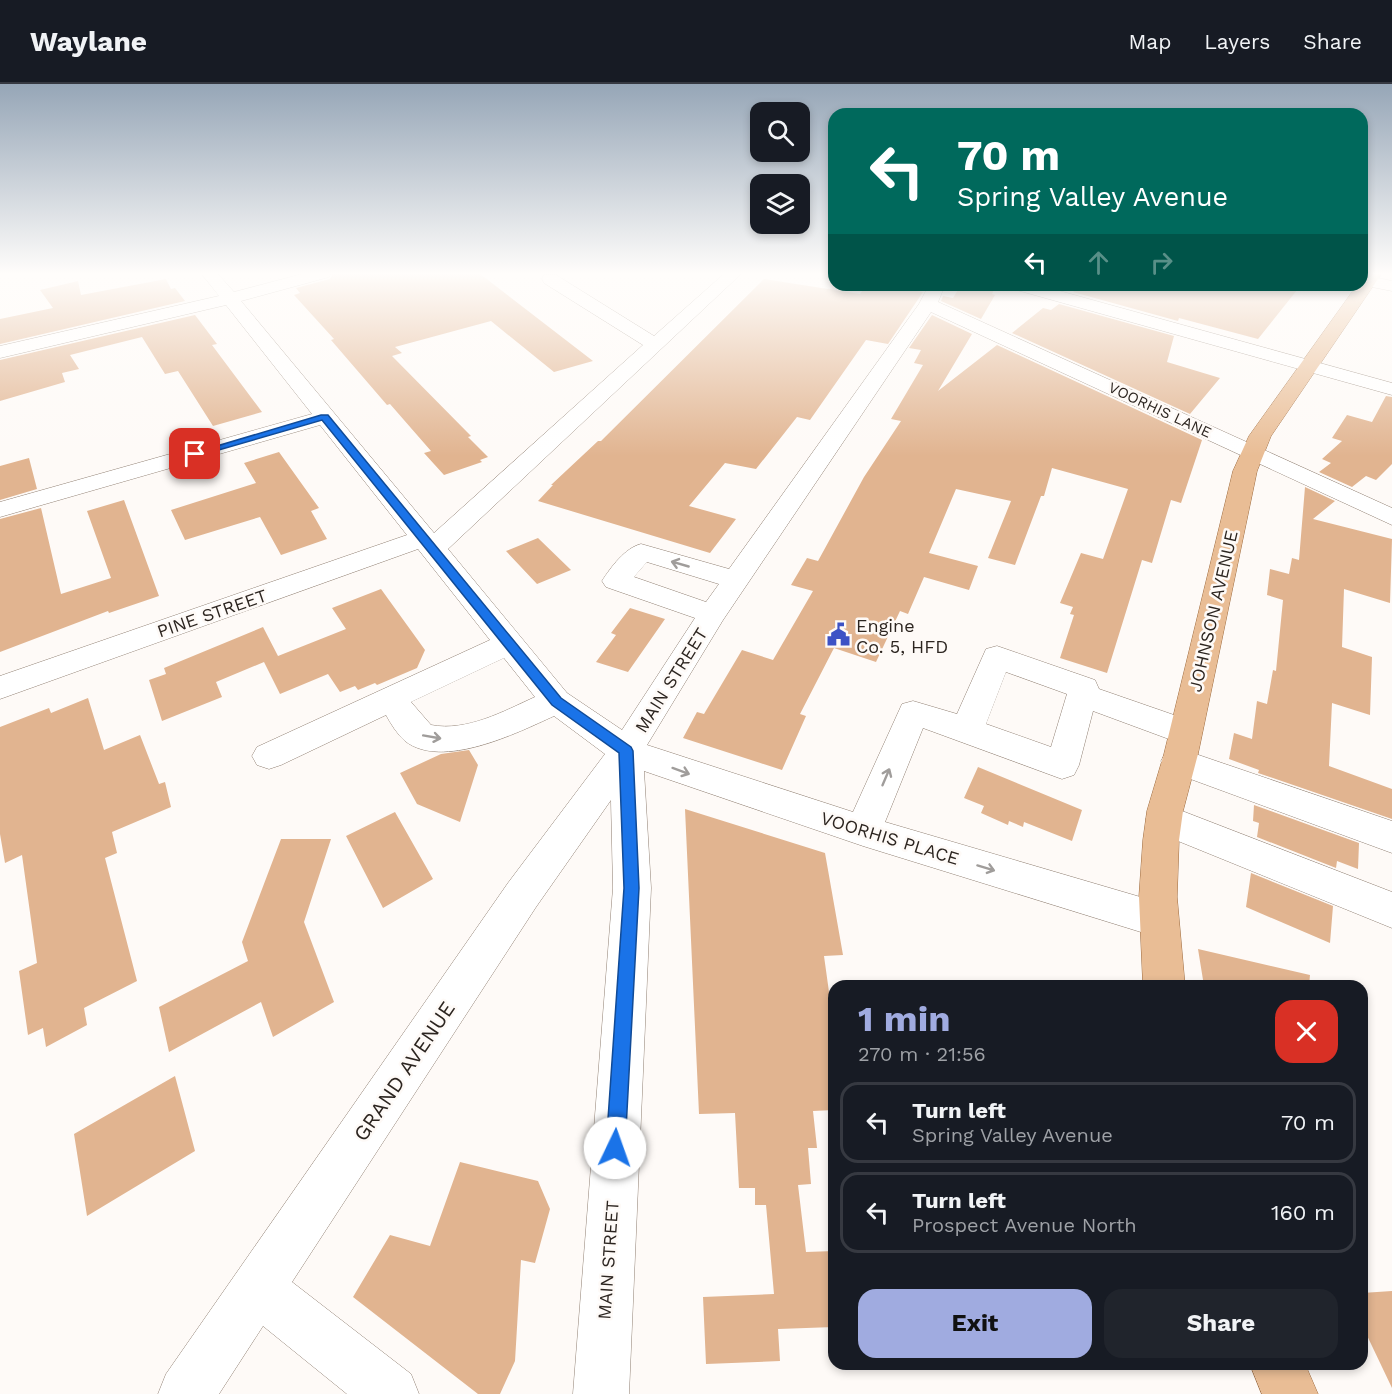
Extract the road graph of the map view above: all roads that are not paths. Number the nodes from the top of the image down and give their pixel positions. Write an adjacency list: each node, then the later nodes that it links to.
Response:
1 (77, 334): 10 (street)
2 (257, 334): 13 (street, VOORHIS PLACE)
3 (639, 334): 9 (street)
4 (668, 334): 9 (street, PINE STREET)
5 (905, 334): 18 (street, MAIN STREET)
6 (1014, 334): 14 (street, VOORHIS LANE)
7 (1195, 334): 11 (street)
8 (1335, 334): 11 (main road, JOHNSON AVENUE)
9 (656, 345): 17 (street, PINE STREET)
10 (0, 352)
11 (1309, 366): 12 (street); 14 (main road, JOHNSON AVENUE)
12 (1392, 389)
13 (324, 417): 15 (street); 17 (street, VOORHIS PLACE)
14 (1253, 453): 16 (street, VOORHIS LANE); 26 (main road, JOHNSON AVENUE)
15 (0, 510)
16 (1392, 516)
17 (428, 544): 20 (street, VOORHIS PLACE); 21 (street, PINE STREET)
18 (736, 580): 19 (street, MAIN STREET); 19 (street, one-way to 19)
19 (712, 614): 27 (street, MAIN STREET)
20 (509, 643): 23 (street); 24 (street, VOORHIS PLACE)
21 (0, 688)
22 (1082, 695): 25 (street); 25 (street); 26 (street)
23 (392, 698): 24 (street, one-way to 24); 28 (street)
24 (556, 701): 27 (street, VOORHIS PLACE)
25 (967, 730): 30 (street, one-way to 25)
26 (1182, 747): 29 (main road, JOHNSON AVENUE); 31 (street)
27 (626, 751): 30 (street, VOORHIS PLACE, one-way to 30); 35 (street, GRAND AVENUE); 39 (street, MAIN STREET)
28 (269, 756)
29 (1164, 819): 32 (street); 33 (main road, JOHNSON AVENUE)
30 (863, 831): 33 (street, VOORHIS PLACE, one-way to 33)
31 (1392, 837)
32 (1392, 910)
33 (1157, 919): 34 (main road, JOHNSON AVENUE)
34 (1163, 980)
35 (257, 1288): 37 (street, GRAND AVENUE); 38 (street)
36 (1280, 1370): 40 (main road)
37 (186, 1394)
38 (391, 1394)
39 (601, 1394)
40 (1290, 1394)

